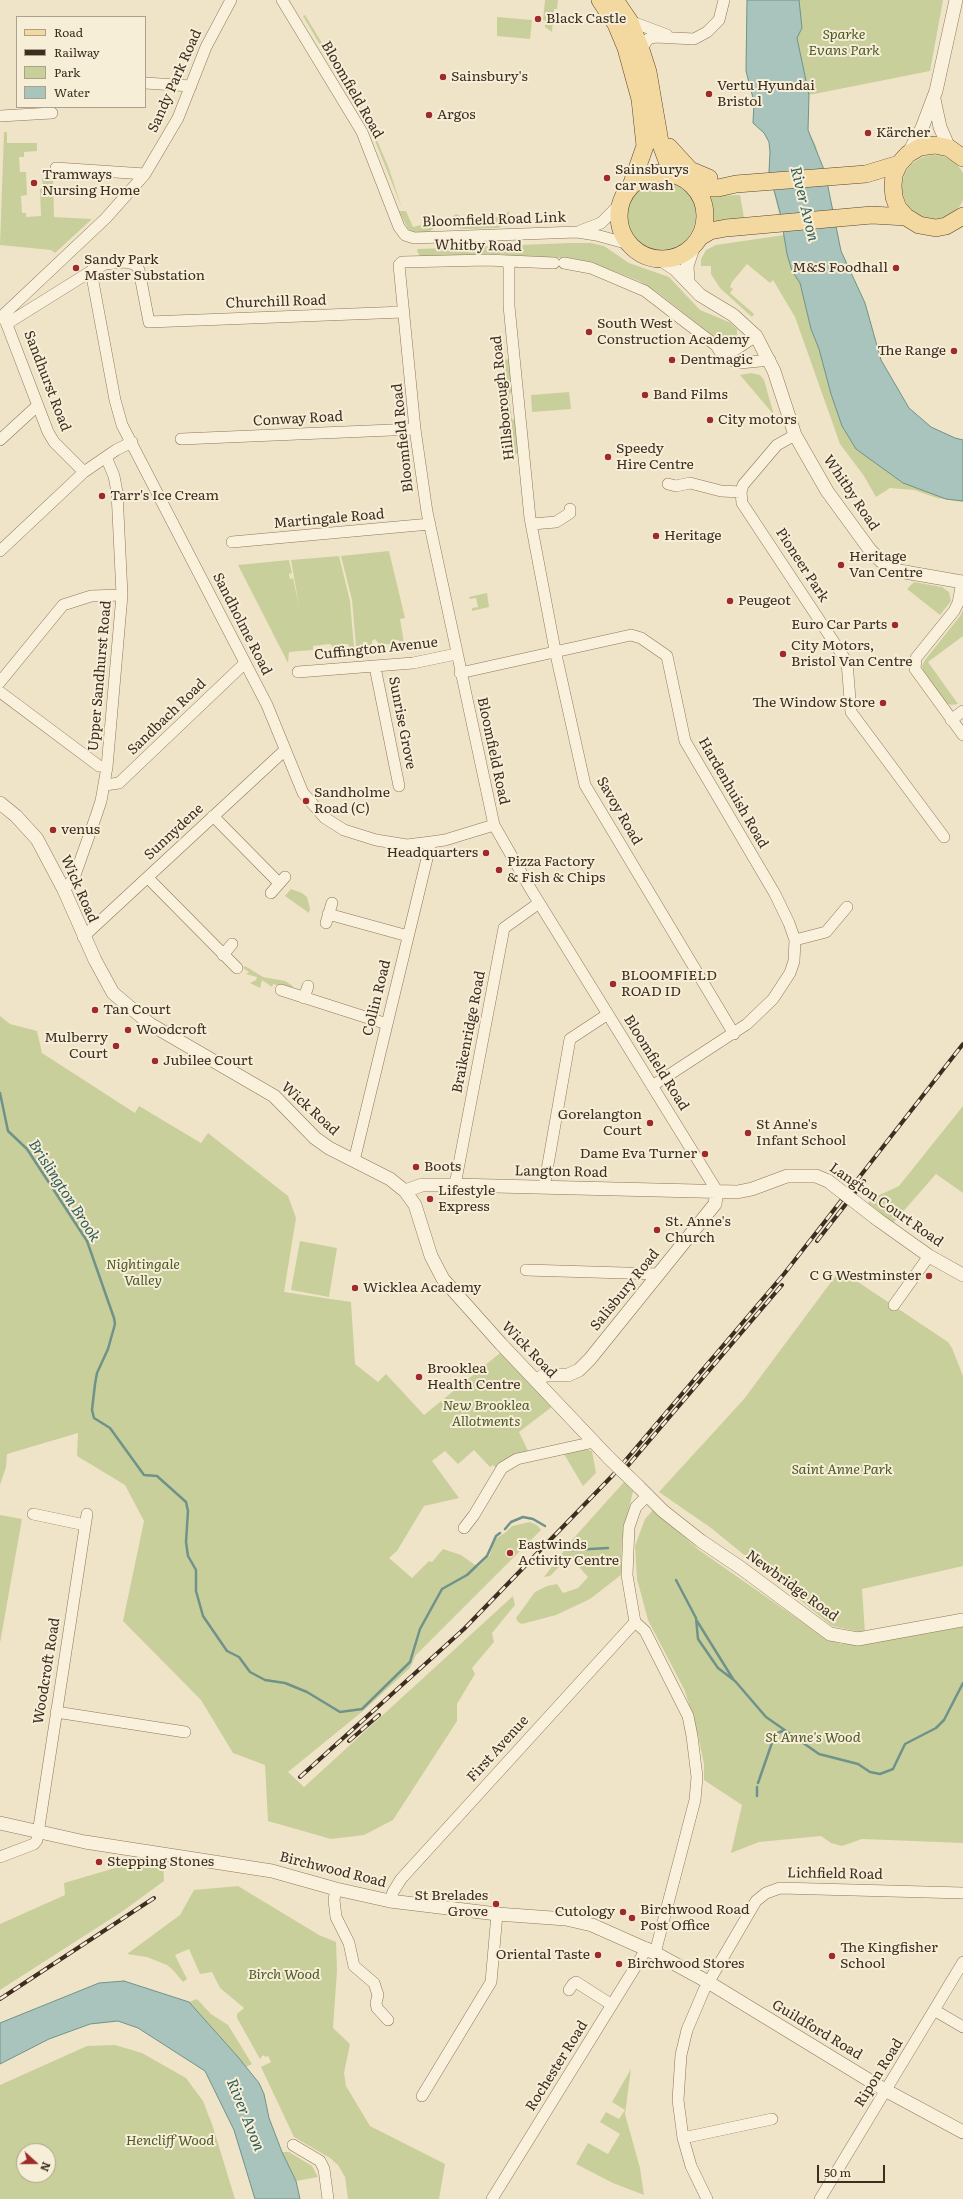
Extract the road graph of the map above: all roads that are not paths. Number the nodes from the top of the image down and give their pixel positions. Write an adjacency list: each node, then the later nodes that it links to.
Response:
1 (282, 0): 27 (street, Bloomfield Road)
2 (600, 0): 7 (main road)
3 (615, 0): 7 (main road)
4 (724, 0): 8 (street)
5 (956, 0): 12 (street)
6 (227, 3): 11 (street, Sandy Park Road)
7 (624, 26): 8 (street); 9 (main road); 23 (main road)
8 (671, 37): 9 (street)
9 (641, 50): 15 (main road)
10 (146, 83): 11 (street)
11 (191, 86): 20 (street, Sandy Park Road)
12 (934, 97): 16 (street); 18 (street)
13 (52, 113): 14 (street)
14 (0, 116)
15 (659, 130): 21 (main road); 22 (main road)
16 (949, 148): 17 (main road); 18 (main road)
17 (963, 158)
18 (904, 159): 22 (main road); 26 (main road)
19 (56, 168): 20 (street)
20 (145, 174): 37 (street, Sandy Park Road)
21 (683, 179): 22 (main road); 23 (main road); 29 (main road)
22 (736, 184)
23 (631, 186): 24 (main road)
24 (620, 204): 28 (street, Bloomfield Road Link); 30 (main road)
25 (963, 216): 26 (main road)
26 (906, 217): 29 (main road)
27 (397, 221): 28 (street, Bloomfield Road Link)
28 (577, 232): 30 (street, Bloomfield Road Link)
29 (697, 241): 31 (main road); 35 (street)
30 (629, 244): 31 (main road)
31 (660, 259): 35 (street, Whitby Road)
32 (402, 262): 33 (street, Whitby Road); 36 (street, Bloomfield Road)
33 (507, 262): 39 (street, Whitby Road); 53 (street, Hillsborough Road)
34 (91, 271): 36 (street, Churchill Road); 37 (street); 46 (street, Sandholme Road)
35 (688, 282): 38 (street, Whitby Road)
36 (404, 312): 42 (street, Bloomfield Road)
37 (3, 317): 41 (street, Sandhurst Road)
38 (756, 336): 39 (street); 40 (street, Whitby Road)
39 (717, 347): 40 (street, Whitby Road)
40 (770, 360): 43 (street, Whitby Road)
41 (37, 406): 45 (street); 48 (street, Sandhurst Road)
42 (416, 429): 44 (street, Conway Road); 52 (street, Bloomfield Road)
43 (795, 435): 50 (street); 56 (street, Whitby Road)
44 (181, 439)
45 (0, 440)
46 (132, 442): 47 (street); 60 (street, Sandholme Road)
47 (106, 457): 48 (street); 57 (street, Upper Sandhurst Road)
48 (84, 472): 55 (street)
49 (668, 484): 50 (street)
50 (741, 492): 76 (street, Pioneer Park)
51 (567, 515): 53 (street)
52 (430, 524): 54 (street, Martingale Road); 59 (street, Bloomfield Road)
53 (532, 527): 58 (street, Savoy Road)
54 (232, 542)
55 (0, 551)
56 (962, 582): 67 (street)
57 (122, 595): 64 (street); 70 (street, Upper Sandhurst Road)
58 (555, 650): 63 (street, Hardenhuish Road); 86 (street, Hardenhuish Road); 95 (street, Savoy Road)
59 (456, 654): 61 (street, Cuffington Avenue); 63 (street, Bloomfield Road)
60 (245, 663): 69 (street, Sandholme Road); 71 (street, Sandbach Road)
61 (376, 667): 62 (street, Cuffington Avenue); 72 (street, Sunrise Grove)
62 (298, 672)
63 (460, 672): 75 (street, Bloomfield Road)
64 (0, 682)
65 (0, 692): 70 (street)
66 (963, 711): 67 (street)
67 (951, 720): 68 (street)
68 (963, 735)
69 (285, 750): 74 (street, Sunnydene); 77 (street, Sandholme Road)
70 (107, 767): 71 (street, Upper Sandhurst Road)
71 (105, 785): 79 (street, Upper Sandhurst Road)
72 (399, 786)
73 (0, 803): 79 (street, Wick Road)
74 (213, 816): 78 (street, Sunnydene); 80 (street)
75 (494, 825): 77 (street, Sandholme Road); 81 (street, Bloomfield Road)
76 (944, 837)
77 (431, 842): 84 (street, Collin Road)
78 (148, 878): 85 (street, Sunnydene); 88 (street)
79 (64, 890): 85 (street, Wick Road)
80 (271, 893)
81 (539, 903): 93 (street, Bloomfield Road); 98 (street, Braikenridge Road)
82 (846, 907): 86 (street)
83 (329, 913): 84 (street)
84 (408, 936): 94 (street, Collin Road)
85 (83, 937): 97 (street, Wick Road)
86 (795, 940): 95 (street, Hardenhuish Road)
87 (232, 944): 88 (street)
88 (223, 955): 89 (street)
89 (237, 968)
90 (308, 986): 92 (street)
91 (281, 990): 92 (street)
92 (304, 998): 94 (street)
93 (608, 1014): 96 (street, Bloomfield Road); 99 (street)
94 (387, 1024): 97 (street, Collin Road)
95 (734, 1034): 96 (street, Hardenhuish Road)
96 (652, 1086): 101 (street, Bloomfield Road)
97 (354, 1161): 100 (street, Wick Road)
98 (455, 1185): 99 (street, Langton Road); 100 (street, Langton Road)
99 (544, 1187): 101 (street, Langton Road)
100 (405, 1191): 107 (street, Wick Road)
101 (717, 1191): 102 (street, Langton Court Road, bridge); 104 (street, Salisbury Road)
102 (930, 1256): 105 (street, Langton Court Road); 106 (street)
103 (526, 1270): 104 (street)
104 (658, 1274): 107 (street, Salisbury Road)
105 (963, 1275)
106 (894, 1305)
107 (536, 1380): 108 (street, Wick Road)
108 (594, 1442): 109 (street, Wick Road, bridge); 111 (street)
109 (648, 1495): 112 (street, Newbridge Road); 113 (street)
110 (33, 1514): 114 (street, Woodcroft Road)
111 (464, 1528)
112 (963, 1620)
113 (635, 1622): 121 (street, First Avenue); 123 (street, Rochester Road)
114 (56, 1712): 115 (street); 117 (street, Woodcroft Road)
115 (185, 1732)
116 (0, 1823): 117 (street, Birchwood Road)
117 (37, 1833): 118 (street); 119 (street, Birchwood Road)
118 (0, 1858)
119 (336, 1889): 121 (street, Birchwood Road); 129 (street)
120 (963, 1893): 125 (street, Lichfield Road)
121 (390, 1901): 122 (street, Birchwood Road)
122 (497, 1914): 123 (street, Birchwood Road); 132 (street)
123 (651, 1951): 125 (street, Guildford Road); 127 (street, Rochester Road)
124 (963, 1962): 128 (street, Ripon Road)
125 (708, 1982): 131 (street, Guildford Road); 135 (street, Lichfield Road)
126 (569, 1990): 127 (street)
127 (612, 2005): 138 (street, Rochester Road)
128 (934, 2010): 130 (street); 131 (street, Ripon Road)
129 (388, 2020)
130 (963, 2027)
131 (885, 2090): 134 (street, Guildford Road); 140 (street, Ripon Road)
132 (422, 2096)
133 (772, 2119): 135 (street)
134 (963, 2132)
135 (683, 2138): 139 (street, Lichfield Road)
136 (293, 2145): 137 (street)
137 (328, 2199)
138 (492, 2199)
139 (707, 2199)
140 (820, 2199)

